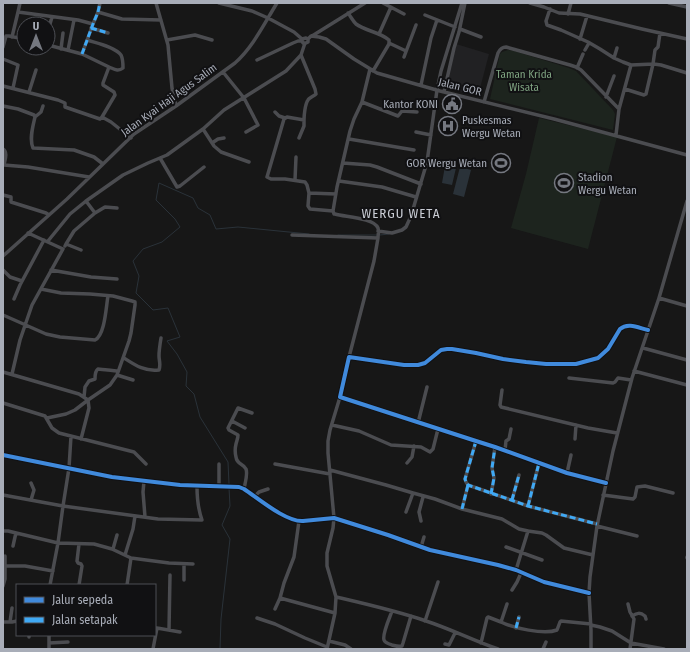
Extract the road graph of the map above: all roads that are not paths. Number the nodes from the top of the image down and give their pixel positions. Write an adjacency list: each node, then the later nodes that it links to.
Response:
1 (20, 3): 16 (street)
2 (100, 3): 17 (street)
3 (156, 3): 27 (street)
4 (219, 3): 25 (street)
5 (277, 3): 25 (street, Jalan Kyai Haji Agus Salim)
6 (365, 3): 18 (street)
7 (383, 3): 13 (street)
8 (462, 3): 31 (street)
9 (465, 3): 32 (street)
10 (530, 3): 15 (street)
11 (571, 3): 20 (street)
12 (669, 3): 14 (street)
13 (390, 7): 19 (street); 36 (street)
14 (687, 7)
15 (550, 9): 20 (street); 41 (street)
16 (18, 12): 22 (street); 37 (street)
17 (98, 12): 27 (street); 30 (street)
18 (348, 13): 36 (street); 39 (street)
19 (404, 14)
20 (568, 14): 23 (street)
21 (424, 15): 28 (street)
22 (45, 16)
23 (587, 16): 35 (street); 41 (street)
24 (56, 18): 26 (street)
25 (268, 18): 46 (street); 69 (street, Jalan Kyai Haji Agus Salim)
26 (74, 20): 30 (street); 53 (street)
27 (161, 20): 44 (street)
28 (437, 20): 31 (street); 72 (street)
29 (416, 25): 55 (street)
30 (92, 26): 34 (street); 43 (street)
31 (455, 27): 76 (street)
32 (460, 28): 40 (street); 76 (street)
33 (63, 33): 52 (street)
34 (108, 33)
35 (660, 33): 42 (street); 63 (street)
36 (379, 34): 47 (street)
37 (12, 37): 38 (street); 49 (street)
38 (16, 38)
39 (309, 38): 46 (street, Jalan GOR); 68 (street, Jalan GOR)
40 (481, 38)
41 (580, 39): 48 (street)
42 (687, 39)
43 (87, 40): 56 (street); 65 (street)
44 (167, 40): 45 (street); 84 (street)
45 (212, 40)
46 (303, 41): 58 (street); 62 (street, Jalan GOR)
47 (389, 43): 55 (street); 68 (street)
48 (589, 43): 54 (street); 60 (street)
49 (3, 47)
50 (56, 47): 52 (street)
51 (617, 48): 60 (street)
52 (61, 49): 53 (street)
53 (68, 50): 56 (street)
54 (586, 50)
55 (406, 51): 59 (street)
56 (82, 54): 65 (street)
57 (583, 54): 66 (street)
58 (301, 55): 79 (street); 92 (street)
59 (404, 57)
60 (614, 58): 64 (street)
61 (3, 59): 74 (street)
62 (258, 60)
63 (653, 64): 64 (street); 70 (street); 75 (street)
64 (631, 65): 75 (street)
65 (109, 67): 90 (street)
66 (577, 68): 78 (street); 81 (street)
67 (36, 70): 77 (street)
68 (372, 70): 72 (street, Jalan GOR); 80 (street)
69 (223, 72): 79 (street); 84 (street, Jalan Kyai Haji Agus Salim)
70 (687, 73)
71 (614, 76): 78 (street)
72 (421, 85): 76 (street, Jalan GOR)
73 (3, 86): 74 (street)
74 (13, 88): 77 (street)
75 (625, 89): 85 (street)
76 (440, 91): 81 (street, Jalan GOR); 96 (street)
77 (29, 92): 90 (street)
78 (606, 97): 85 (street)
79 (244, 98): 93 (street); 94 (street)
80 (362, 102): 88 (street); 101 (street)
81 (484, 102): 97 (street, Jalan GOR)
82 (4, 106): 86 (street); 89 (street)
83 (43, 106): 89 (street)
84 (176, 106): 98 (street, Jalan Kyai Haji Agus Salim)
85 (619, 109): 97 (street)
86 (3, 112)
87 (275, 112): 91 (street)
88 (417, 112)
89 (35, 117): 110 (street)
90 (102, 117): 98 (street)
91 (284, 118): 92 (street); 114 (street)
92 (304, 120): 100 (street)
93 (203, 129): 102 (street); 107 (street)
94 (246, 132)
95 (416, 132): 96 (street)
96 (431, 135): 116 (street)
97 (616, 135): 105 (street, Jalan GOR)
98 (130, 138): 110 (street, Jalan Kyai Haji Agus Salim)
99 (224, 138): 102 (street)
100 (299, 138)
101 (348, 139): 104 (street); 109 (street)
102 (212, 143): 108 (street)
103 (3, 149): 111 (street)
104 (414, 150)
105 (687, 155)
106 (296, 157): 114 (street)
107 (160, 158): 112 (street); 121 (street)
108 (249, 162)
109 (343, 163): 115 (street); 116 (street)
110 (103, 164): 113 (street, Jalan Kyai Haji Agus Salim)
111 (4, 165): 113 (street)
112 (204, 167)
113 (89, 177): 126 (street, Jalan Kyai Haji Agus Salim)
114 (295, 180): 117 (street)
115 (338, 181): 118 (street); 120 (street)
116 (421, 184): 120 (street)
117 (309, 192): 118 (street); 124 (street)
118 (336, 194): 124 (street)
119 (3, 195): 126 (street)
120 (416, 197): 129 (street)
121 (86, 201): 125 (street); 130 (street)
122 (687, 202): 141 (street)
123 (117, 208): 125 (street)
124 (333, 211): 129 (street)
125 (95, 212): 131 (street)
126 (49, 215): 127 (street, Jalan Kyai Haji Agus Salim)
127 (28, 233): 130 (street); 134 (street, Jalan Kyai Haji Agus Salim)
128 (292, 235): 129 (street)
129 (378, 235): 149 (street)
130 (46, 241): 132 (street); 138 (street)
131 (66, 244): 132 (street); 133 (street)
132 (63, 249): 136 (street)
133 (81, 250)
134 (3, 256)
135 (3, 270): 138 (street)
136 (51, 270): 137 (street); 139 (street)
137 (117, 279)
138 (22, 281): 142 (street)
139 (41, 289): 140 (street); 145 (street)
140 (108, 296): 145 (street); 150 (street)
141 (659, 298): 143 (street); 146 (street)
142 (14, 299)
143 (687, 306)
144 (3, 314): 145 (street)
145 (26, 325): 155 (street)
146 (648, 330): 148 (street); 149 (street)
147 (161, 338): 150 (street)
148 (642, 348): 151 (street); 152 (street)
149 (349, 357): 163 (street)
150 (124, 358): 154 (street)
151 (687, 360)
152 (634, 371): 158 (street); 159 (street)
153 (3, 372): 155 (street)
154 (118, 373): 157 (street); 162 (street); 164 (street)
155 (12, 374): 162 (street)
156 (569, 378): 158 (street)
157 (133, 380)
158 (631, 380): 175 (street)
159 (687, 385)
160 (427, 387): 169 (street)
161 (502, 390): 171 (street)
162 (84, 396): 164 (street)
163 (340, 397): 169 (street); 170 (street)
164 (88, 400): 167 (street); 177 (street)
165 (3, 403): 167 (street)
166 (252, 413): 168 (street)
167 (47, 418): 176 (street)
168 (232, 421): 172 (street); 200 (street)
169 (418, 423): 174 (street)
170 (332, 425): 180 (street); 191 (street)
171 (576, 425): 175 (street); 178 (street)
172 (246, 428)
173 (511, 428): 182 (street)
174 (438, 429): 179 (street); 180 (street)
175 (617, 433): 196 (street)
176 (71, 436): 177 (street); 190 (street)
177 (81, 439): 187 (street)
178 (575, 439)
179 (476, 442): 181 (street); 197 (street)
180 (414, 446): 185 (street)
181 (495, 447): 182 (street); 204 (street)
182 (505, 450): 186 (street)
183 (3, 454): 190 (street)
184 (571, 455): 192 (street)
185 (407, 463)
186 (539, 463): 192 (street); 212 (street)
187 (146, 464)
188 (219, 464): 199 (street)
189 (275, 464): 191 (street)
190 (69, 468): 194 (street); 211 (street)
191 (330, 472): 203 (street); 217 (street)
192 (566, 473): 196 (street)
193 (519, 475): 210 (street)
194 (144, 480): 198 (street); 216 (street)
195 (31, 483): 209 (street)
196 (606, 483): 206 (street)
197 (468, 485): 204 (street); 213 (street)
198 (197, 486): 199 (street); 216 (street)
199 (221, 487): 200 (street)
200 (244, 489): 207 (street)
201 (268, 489): 207 (street)
202 (672, 493): 206 (street)
203 (413, 494): 208 (street); 214 (street)
204 (491, 494): 210 (street)
205 (3, 495): 209 (street)
206 (604, 495): 220 (street)
207 (255, 496): 218 (street)
208 (423, 496): 213 (street); 219 (street)
209 (31, 500): 211 (street)
210 (512, 500): 212 (street)
211 (63, 506): 215 (street); 227 (street)
212 (528, 506): 220 (street)
213 (462, 509): 222 (street)
214 (406, 512)
215 (136, 516): 216 (street); 234 (street)
216 (145, 517)
217 (334, 518): 218 (street); 230 (street); 254 (street)
218 (299, 521): 255 (street)
219 (421, 521)
220 (597, 525): 225 (street); 235 (street)
221 (3, 530): 223 (street)
222 (528, 531): 233 (street); 235 (street)
223 (16, 532): 227 (street); 229 (street)
224 (117, 535): 232 (street)
225 (637, 536)
226 (424, 537): 230 (street)
227 (58, 543): 228 (street); 243 (street)
228 (80, 544): 232 (street); 249 (street)
229 (13, 546)
230 (421, 547): 242 (street)
231 (506, 547): 233 (street)
232 (112, 549): 234 (street)
233 (522, 552): 238 (street); 242 (street)
234 (125, 555): 237 (street)
235 (593, 555): 253 (street)
236 (5, 556): 241 (street)
237 (131, 558): 239 (street); 250 (street)
238 (542, 560)
239 (184, 564): 240 (street); 246 (street)
240 (193, 564)
241 (4, 566): 243 (street); 251 (street)
242 (516, 570): 244 (street)
243 (53, 571): 248 (street)
244 (522, 573): 252 (street); 253 (street)
245 (170, 575): 275 (street)
246 (184, 580)
247 (438, 582): 267 (street)
248 (50, 584)
249 (79, 584)
250 (127, 584)
251 (3, 586)
252 (512, 590)
253 (589, 593): 272 (street)
254 (336, 597): 260 (street); 261 (street)
255 (280, 598): 259 (street); 261 (street)
256 (507, 604): 271 (street)
257 (628, 604): 263 (street)
258 (12, 608): 270 (street)
259 (275, 609)
260 (392, 611): 262 (street); 262 (street)
261 (334, 613): 280 (street)
262 (411, 616): 267 (street)
263 (632, 616): 266 (street); 285 (street)
264 (519, 617): 274 (street)
265 (257, 618): 287 (street)
266 (646, 619)
267 (425, 620): 277 (street)
268 (16, 621): 270 (street)
269 (3, 622): 270 (street)
270 (10, 622)
271 (501, 622): 274 (street); 284 (street)
272 (591, 624): 274 (street); 285 (street); 293 (street)
273 (156, 628): 275 (street)
274 (516, 628)
275 (169, 630): 276 (street)
276 (180, 632)
277 (456, 633): 284 (street); 286 (street)
278 (48, 636): 283 (street)
279 (155, 636): 289 (street)
280 (329, 641): 287 (street); 290 (street)
281 (68, 642): 283 (street)
282 (546, 642): 292 (street)
283 (49, 643): 288 (street)
284 (481, 643): 291 (street)
285 (631, 643): 294 (street); 295 (street)
286 (444, 644)
287 (327, 648)
288 (49, 649)
289 (153, 649)
290 (351, 649)
291 (498, 649)
292 (543, 649)
293 (591, 649)
294 (630, 649)
295 (664, 649)

